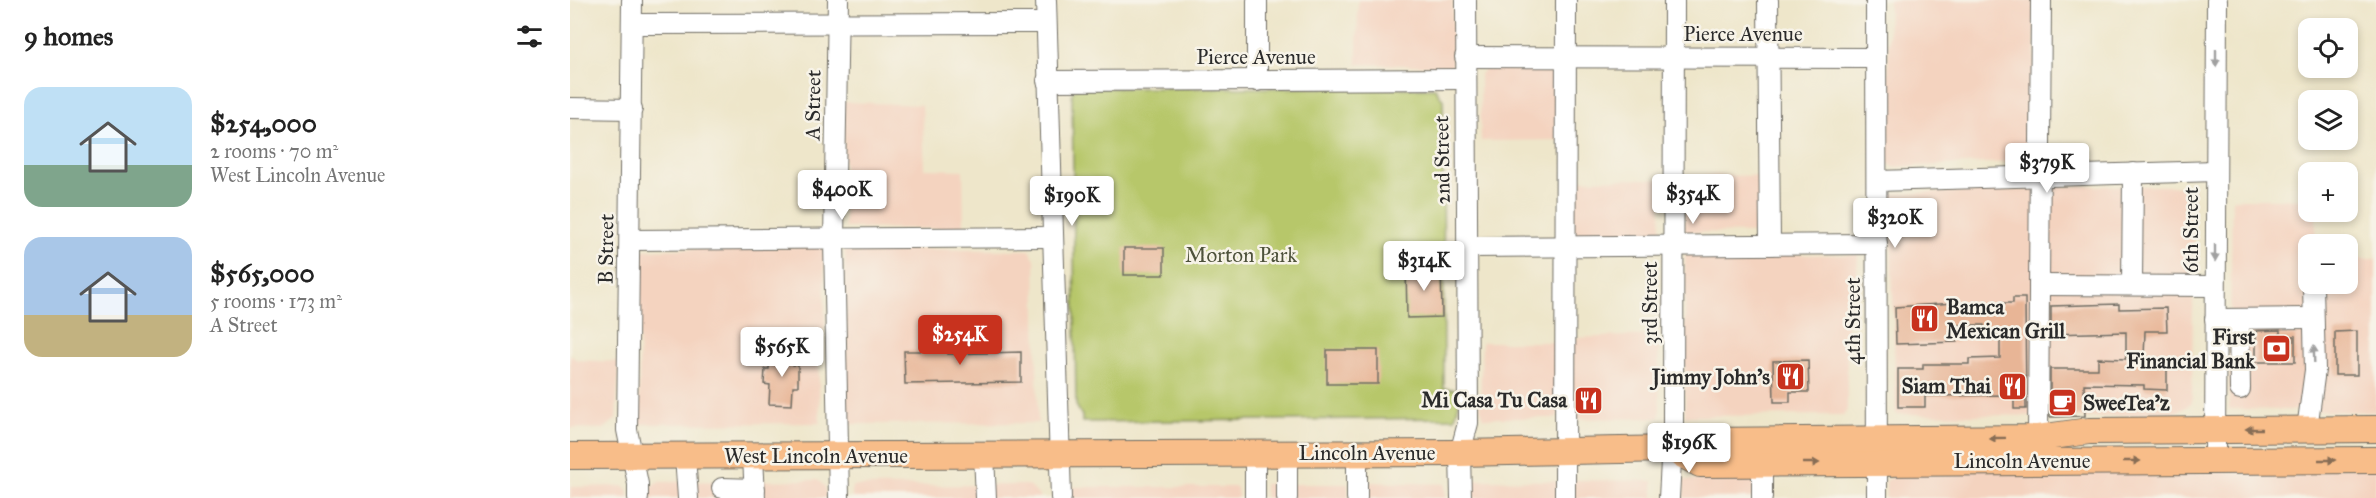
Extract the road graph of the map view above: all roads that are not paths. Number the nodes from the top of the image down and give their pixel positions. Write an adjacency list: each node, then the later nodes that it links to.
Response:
1 (632, 0): 13 (street, B Street)
2 (838, 0): 14 (street, A Street)
3 (1046, 0): 12 (street)
4 (1257, 0): 22 (street)
5 (1466, 0): 15 (street, 2nd Street)
6 (1566, 0): 16 (street)
7 (1674, 0): 17 (street, 3rd Street)
8 (1768, 0): 18 (street)
9 (1876, 0): 19 (street, 4th Street)
10 (2041, 0): 27 (street)
11 (2217, 0): 25 (street, 6th Street, one-way to 25)
12 (1046, 23): 14 (street); 21 (street)
13 (633, 24): 14 (street); 24 (street, B Street)
14 (838, 24): 31 (street, A Street)
15 (1465, 57): 16 (street, Pierce Avenue); 20 (street, 2nd Street)
16 (1565, 58): 17 (street, Pierce Avenue); 35 (street)
17 (1674, 58): 18 (street, Pierce Avenue); 34 (street, 3rd Street)
18 (1768, 58): 19 (street, Pierce Avenue); 32 (street)
19 (1876, 58): 28 (street, 4th Street)
20 (1465, 79): 22 (street, Pierce Avenue); 36 (street, 2nd Street)
21 (1047, 81): 22 (street, Pierce Avenue); 29 (street)
22 (1257, 81)
23 (570, 108): 24 (street)
24 (632, 109): 30 (street, B Street)
25 (2216, 171): 26 (street); 39 (street, 6th Street, one-way to 39)
26 (2133, 173): 27 (street); 38 (street)
27 (2040, 176): 28 (street); 37 (street)
28 (1876, 181): 33 (street, 4th Street)
29 (1053, 237): 31 (street); 57 (street)
30 (631, 240): 31 (street); 59 (street, B Street)
31 (834, 240): 62 (street, A Street)
32 (1770, 244): 33 (street); 34 (street)
33 (1877, 244): 51 (street, 4th Street)
34 (1674, 245): 35 (street); 49 (street, 3rd Street)
35 (1566, 246): 36 (street); 50 (street)
36 (1468, 247): 55 (street, 2nd Street)
37 (2039, 285): 38 (street); 48 (street)
38 (2132, 285): 39 (street)
39 (2215, 286): 42 (street, 6th Street)
40 (2313, 294): 41 (street)
41 (2313, 318): 43 (street); 46 (street, one-way to 41)
42 (2215, 319): 43 (street); 45 (street, 6th Street)
43 (2239, 319): 44 (street)
44 (2240, 389)
45 (2214, 429): 46 (main road, Lincoln Avenue, one-way to 45); 48 (main road, Lincoln Avenue); 63 (street, 6th Street)
46 (2307, 429): 47 (main road, Lincoln Avenue)
47 (2376, 429)
48 (2038, 438): 51 (main road, Lincoln Avenue, one-way to 51)
49 (1672, 449): 50 (main road, Lincoln Avenue); 51 (main road, Lincoln Avenue); 65 (main road, Lincoln Avenue); 78 (street, 3rd Street)
50 (1565, 451): 55 (main road, Lincoln Avenue); 77 (street)
51 (1877, 451): 63 (main road, Lincoln Avenue, one-way to 63); 65 (main road, Lincoln Avenue, one-way to 51); 80 (street, 4th Street)
52 (1255, 453): 53 (main road, Lincoln Avenue); 57 (main road, Lincoln Avenue); 74 (street)
53 (1287, 453): 54 (main road, Lincoln Avenue); 75 (street)
54 (1357, 453): 55 (main road, Lincoln Avenue); 67 (street)
55 (1460, 453): 76 (street, 2nd Street)
56 (984, 455): 57 (main road, West Lincoln Avenue); 62 (main road, West Lincoln Avenue); 72 (street)
57 (1061, 455): 73 (street)
58 (570, 456): 59 (main road, West Lincoln Avenue)
59 (631, 456): 60 (main road, West Lincoln Avenue); 69 (street, B Street)
60 (685, 456): 61 (main road, West Lincoln Avenue); 70 (street)
61 (753, 456): 62 (main road, West Lincoln Avenue); 68 (street)
62 (839, 456): 71 (street, A Street)
63 (2215, 460): 64 (main road, Lincoln Avenue, one-way to 64)
64 (2376, 460)
65 (1762, 463): 79 (street)
66 (722, 488): 68 (street)
67 (1354, 493)
68 (755, 494)
69 (638, 498)
70 (688, 498)
71 (840, 498)
72 (986, 498)
73 (1061, 498)
74 (1255, 498)
75 (1287, 498)
76 (1461, 498)
77 (1565, 498)
78 (1669, 498)
79 (1762, 498)
80 (1877, 498)

